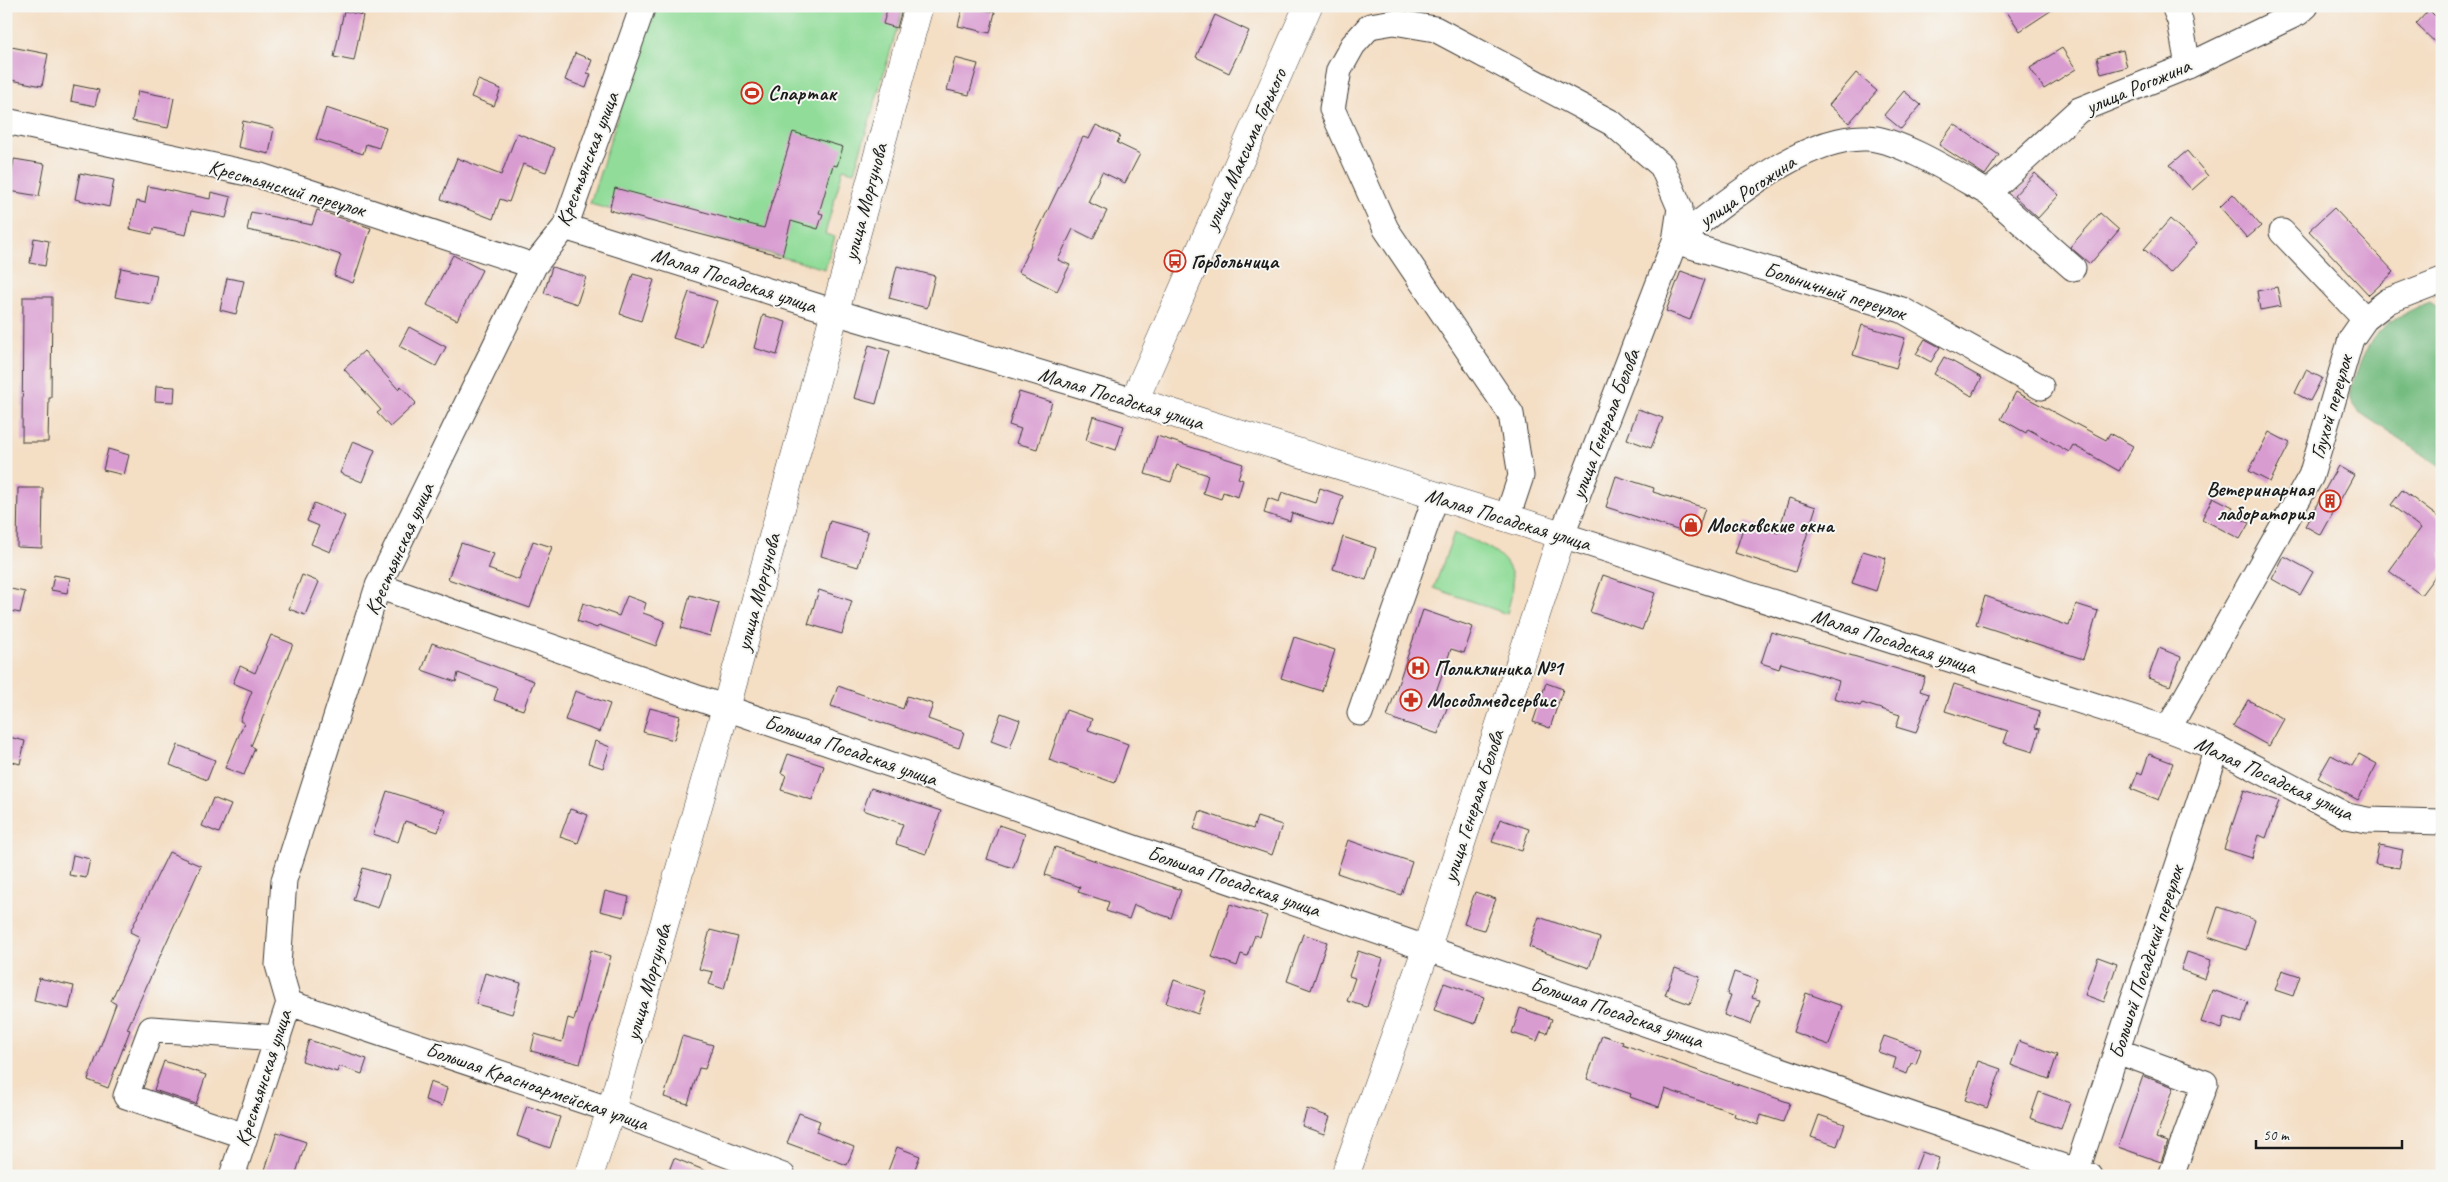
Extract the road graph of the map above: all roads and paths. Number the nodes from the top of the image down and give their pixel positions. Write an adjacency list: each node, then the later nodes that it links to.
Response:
1 (643, 6): 9 (street, Крестьянская улица)
2 (919, 6): 15 (main road, улица Моргунова)
3 (1308, 6): 18 (main road, улица Максима Горького)
4 (2174, 6): 6 (street)
5 (2306, 6): 6 (street, улица Рогожина)
6 (2188, 66): 8 (street, улица Рогожина)
7 (6, 121): 12 (street, Крестьянский переулок)
8 (1988, 193): 11 (street, улица Рогожина); 13 (street, улица Рогожина)
9 (565, 227): 12 (street, Крестьянская улица); 15 (street, Малая Посадская улица)
10 (2282, 232): 16 (street)
11 (1675, 241): 17 (street, Больничный переулок); 20 (street, улица Генерала Белова); 21 (street, улица Генерала Белова)
12 (534, 266): 22 (street, Крестьянская улица)
13 (2073, 268)
14 (2442, 280): 16 (street, Глухой переулок)
15 (835, 312): 18 (street, Малая Посадская улица); 23 (main road, улица Моргунова)
16 (2365, 319): 25 (street, Глухой переулок)
17 (2041, 387)
18 (1134, 401): 19 (main road, Малая Посадская улица)
19 (1436, 496): 20 (main road, Малая Посадская улица); 24 (street)
20 (1507, 518): 21 (main road, Малая Посадская улица)
21 (1562, 535): 25 (street, Малая Посадская улица); 28 (main road, улица Генерала Белова)
22 (378, 586): 23 (street, Большая Посадская улица); 29 (street, Крестьянская улица)
23 (726, 708): 28 (street, Большая Посадская улица); 32 (main road, улица Моргунова)
24 (1360, 713)
25 (2168, 729): 26 (street, Малая Посадская улица)
26 (2217, 748): 27 (street, Малая Посадская улица); 31 (street, Большой Посадский переулок)
27 (2442, 822)
28 (1427, 947): 34 (street, Большая Посадская улица); 38 (main road, улица Генерала Белова)
29 (289, 1004): 30 (street, Крестьянская улица); 32 (street, Большая Красноармейская улица)
30 (278, 1038): 33 (street, Крестьянская улица); 33 (street)
31 (2117, 1051): 34 (street, Большой Посадский переулок); 39 (street)
32 (612, 1110): 36 (main road, улица Моргунова); 37 (street, Большая Красноармейская улица)
33 (245, 1136): 35 (street, Крестьянская улица)
34 (2080, 1174)
35 (232, 1176)
36 (589, 1176)
37 (783, 1176)
38 (1345, 1176)
39 (2171, 1176)

